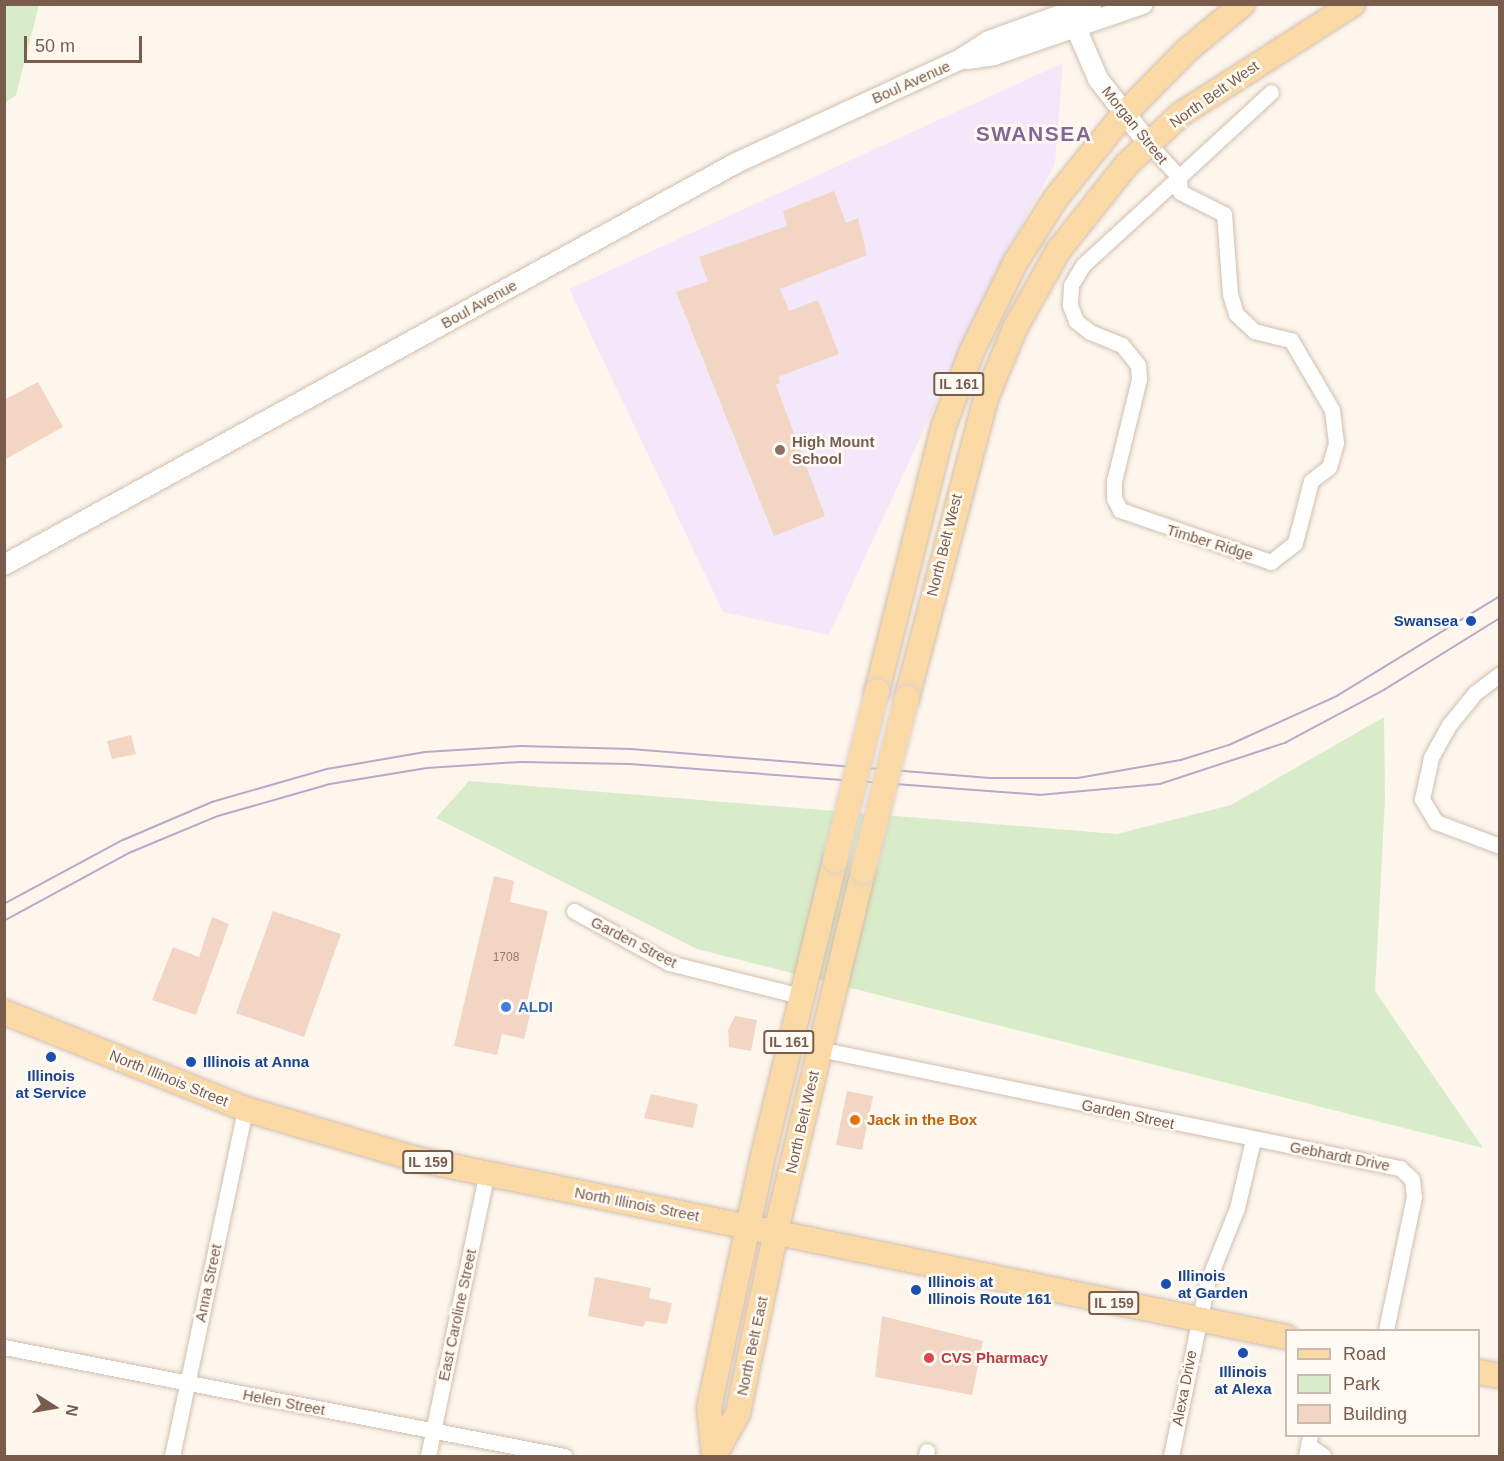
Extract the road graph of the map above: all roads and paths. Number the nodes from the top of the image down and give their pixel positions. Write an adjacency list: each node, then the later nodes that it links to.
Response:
1 (1091, 4): 5 (street, Boul Avenue)
2 (1143, 4): 5 (street, Boul Avenue)
3 (1243, 4): 7 (main road, North Belt West / IL 161)
4 (1353, 4): 8 (main road, North Belt West / IL 161)
5 (1071, 15): 7 (street, Morgan Street); 10 (street, Boul Avenue)
6 (1271, 92): 9 (street, Timber Ridge)
7 (1123, 115): 8 (street, Morgan Street); 14 (main road, North Belt West / IL 161, bridge)
8 (1149, 144): 9 (street, Morgan Street); 16 (main road, North Belt West / IL 161, bridge)
9 (1179, 177): 9 (street, Timber Ridge)
10 (4, 565)
11 (1500, 674): 12 (street)
12 (1500, 846)
13 (574, 910): 14 (street, Garden Street)
14 (800, 996): 20 (main road, North Belt West / IL 161)
15 (4, 1012): 17 (main road, North Illinois Street / IL 159)
16 (819, 1049): 18 (street, Garden Street); 21 (main road, North Belt West / IL 161)
17 (244, 1109): 19 (main road, North Illinois Street / IL 159); 28 (street, Anna Street)
18 (1253, 1140): 22 (street); 23 (street, Gebhardt Drive)
19 (486, 1175): 20 (main road, North Illinois Street / IL 159); 29 (street, East Caroline Street)
20 (747, 1226): 21 (main road, North Illinois Street / IL 159); 34 (main road, North Belt East / IL 161)
21 (776, 1231): 22 (main road, North Illinois Street / IL 159); 34 (main road, North Belt East / IL 161)
22 (1198, 1320): 24 (main road, North Illinois Street / IL 159); 35 (street, Alexa Drive)
23 (1386, 1329)
24 (1285, 1337)
25 (4, 1347): 28 (street, Helen Street)
26 (1480, 1372): 27 (main road)
27 (1500, 1376)
28 (187, 1383): 29 (street, Helen Street); 31 (street, Anna Street)
29 (433, 1431): 32 (street, East Caroline Street); 33 (street, Helen Street)
30 (1308, 1446): 36 (street)
31 (172, 1456)
32 (428, 1456)
33 (564, 1456)
34 (714, 1456)
35 (1171, 1456)
36 (1324, 1456)

